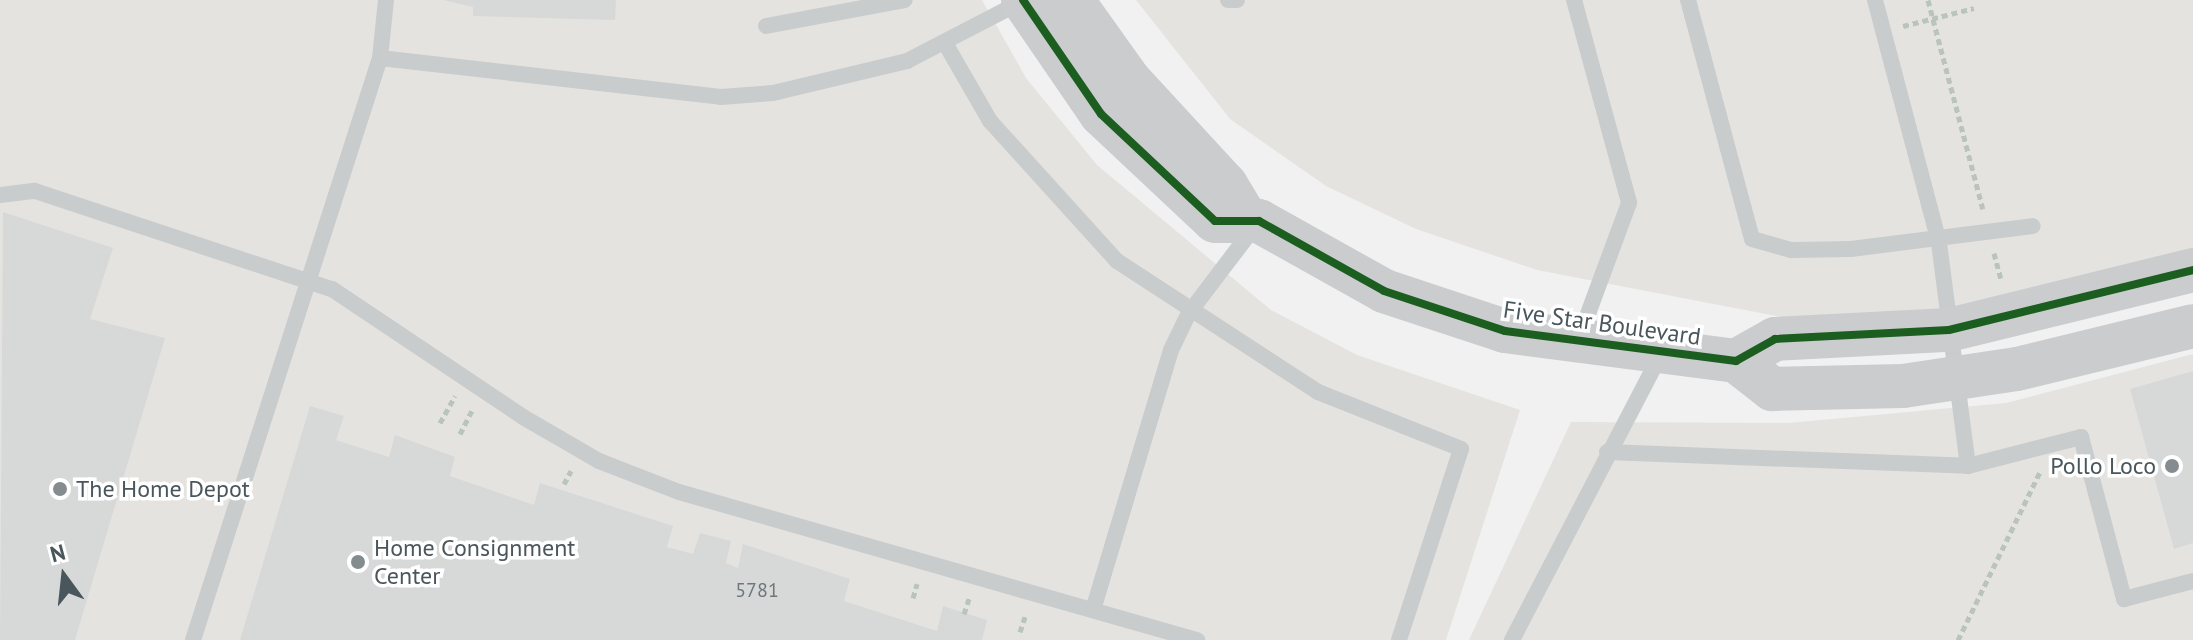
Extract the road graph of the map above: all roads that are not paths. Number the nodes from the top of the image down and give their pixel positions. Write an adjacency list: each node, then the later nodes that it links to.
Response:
1 (386, 0): 12 (lane)
2 (905, 0): 10 (lane)
3 (1023, 0): 11 (lane); 14 (street, Five Star Boulevard)
4 (1072, 0): 14 (street, Five Star Boulevard)
5 (1228, 0): 6 (lane)
6 (1237, 0)
7 (1574, 0): 22 (lane)
8 (1688, 0): 16 (lane)
9 (1875, 0): 16 (lane)
10 (766, 26)
11 (945, 43): 12 (lane); 19 (lane)
12 (380, 58): 18 (lane)
13 (0, 195): 18 (lane)
14 (1253, 220): 19 (lane); 22 (street, Five Star Boulevard)
15 (2033, 226): 16 (lane)
16 (1939, 243): 21 (lane)
17 (2193, 270): 21 (street)
18 (308, 280): 29 (lane); 30 (lane)
19 (1189, 313): 29 (lane); 32 (lane)
20 (2193, 326): 25 (street)
21 (1949, 330): 24 (street); 25 (lane)
22 (1577, 344): 23 (street, Five Star Boulevard)
23 (1660, 356): 24 (street, Five Star Boulevard); 26 (lane)
24 (1736, 361): 25 (street)
25 (1955, 378): 27 (lane)
26 (1607, 452): 27 (lane); 33 (lane)
27 (1968, 466): 28 (lane)
28 (2193, 581)
29 (1093, 610): 31 (lane)
30 (193, 640)
31 (1197, 640)
32 (1399, 640)
33 (1512, 640)

